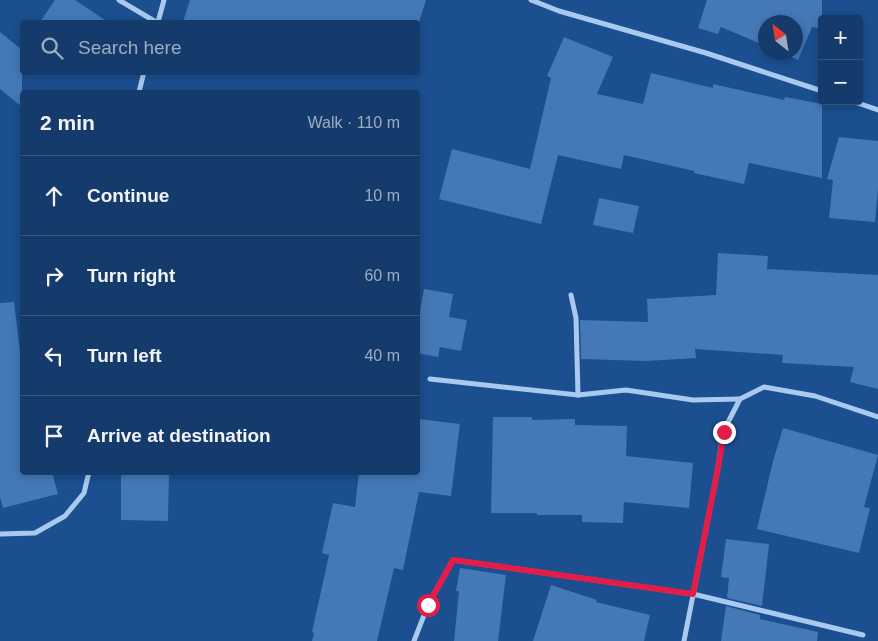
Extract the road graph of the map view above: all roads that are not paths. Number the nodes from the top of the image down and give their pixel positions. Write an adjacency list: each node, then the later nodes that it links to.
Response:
1 (119, 0): 4 (street)
2 (164, 0): 5 (street)
3 (531, 0): 8 (street)
4 (154, 20)
5 (158, 20)
6 (143, 75): 7 (street)
7 (140, 90)
8 (818, 90)
9 (863, 105): 10 (street)
10 (878, 110)
11 (572, 295): 13 (street)
12 (430, 380): 13 (street)
13 (578, 395): 14 (street)
14 (740, 399): 15 (street); 18 (street)
15 (878, 417)
16 (88, 475): 17 (street)
17 (0, 534)
18 (693, 594): 19 (street); 20 (street); 21 (street)
19 (863, 635)
20 (414, 641)
21 (684, 641)

